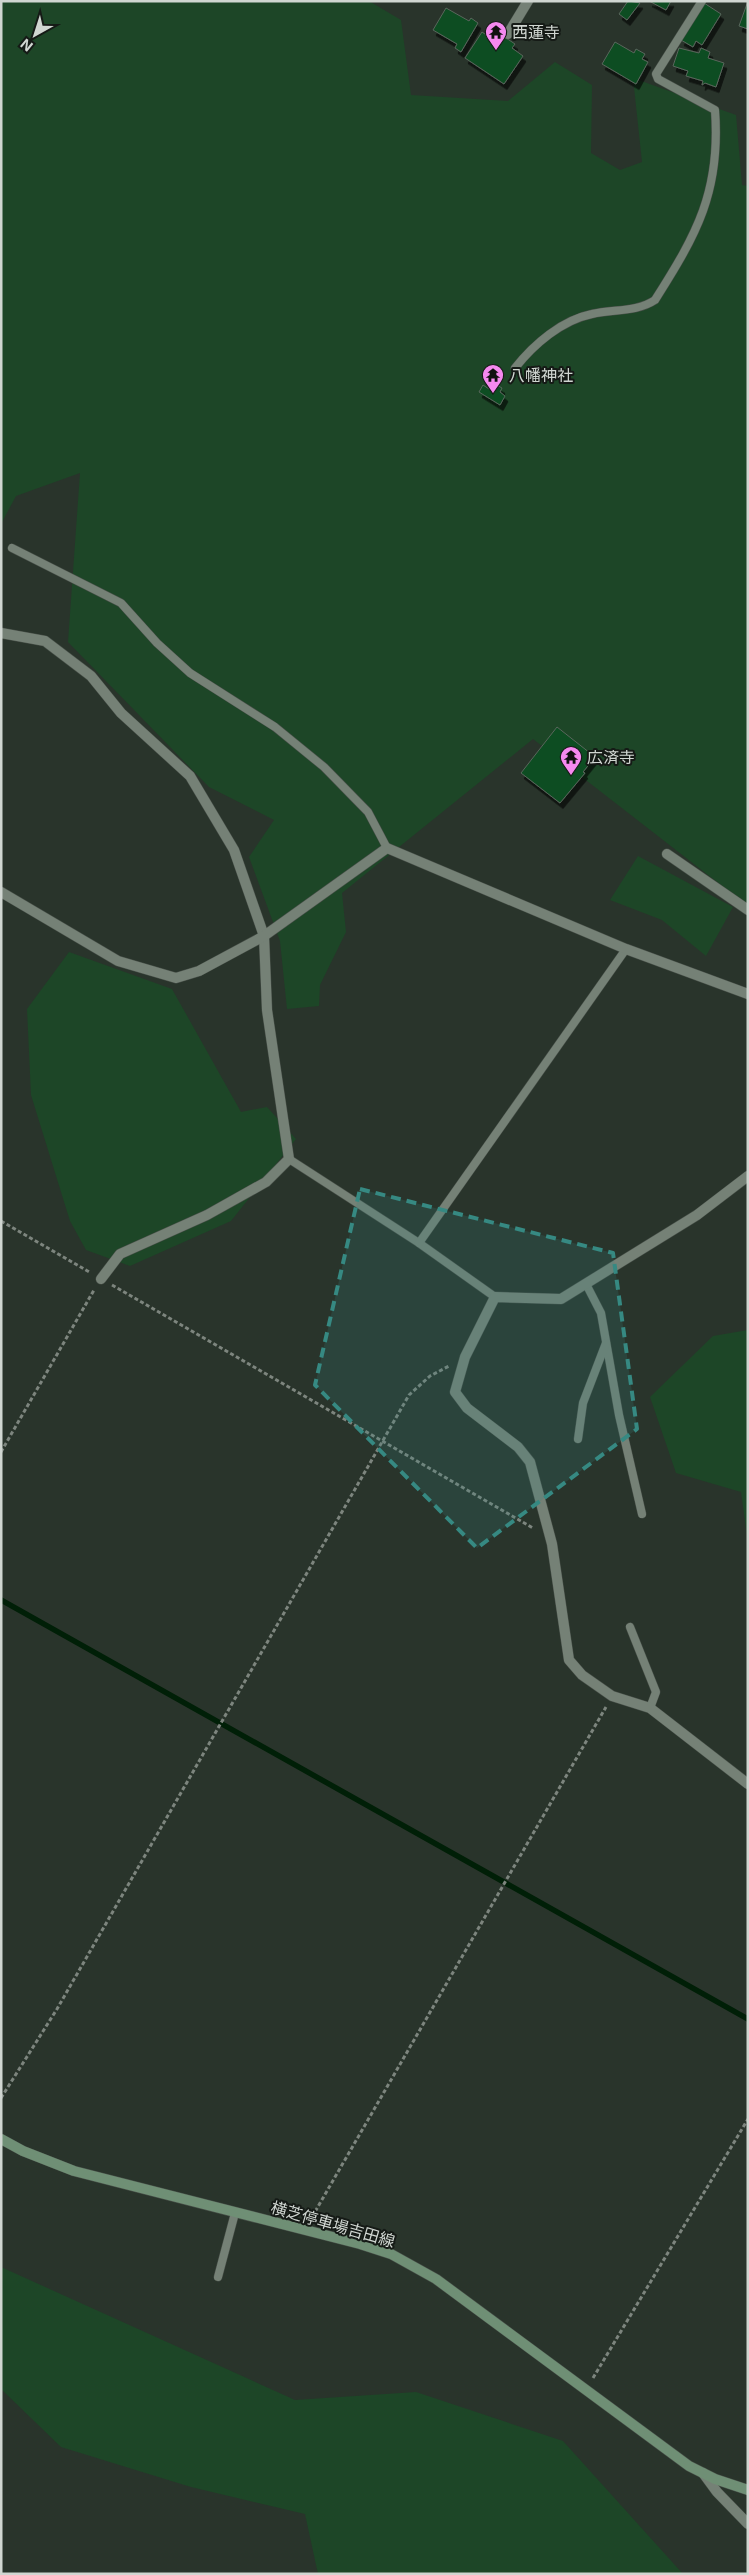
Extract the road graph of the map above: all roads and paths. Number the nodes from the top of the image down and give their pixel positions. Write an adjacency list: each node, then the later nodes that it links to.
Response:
1 (528, 1): 3 (street)
2 (702, 1): 4 (lane)
3 (508, 34)
4 (516, 368)
5 (12, 548): 7 (lane)
6 (1, 633): 11 (street)
7 (388, 848): 11 (street); 12 (street)
8 (667, 854): 10 (street)
9 (1, 892): 11 (street)
10 (748, 910)
11 (264, 936): 14 (street)
12 (626, 949): 13 (street); 17 (lane)
13 (748, 994)
14 (289, 1159): 17 (lane); 18 (street)
15 (748, 1176): 19 (street)
16 (1, 1220): 18 (path)
17 (419, 1243): 20 (lane)
18 (101, 1279): 24 (path); 25 (path)
19 (586, 1284): 20 (street); 21 (lane)
20 (496, 1297): 22 (street)
21 (606, 1342): 23 (lane); 26 (lane)
22 (465, 1357): 24 (path); 27 (street)
23 (578, 1439)
24 (382, 1441): 27 (path); 32 (path)
25 (1, 1452)
26 (642, 1514)
27 (551, 1538): 29 (street)
28 (630, 1627): 30 (lane)
29 (612, 1696): 30 (street); 36 (path)
30 (650, 1708): 31 (street)
31 (748, 1784)
32 (1, 2098)
33 (748, 2119): 38 (path)
34 (1, 2139): 35 (main road, 横芝停車場吉田線)
35 (235, 2212): 36 (main road, 横芝停車場吉田線); 37 (lane)
36 (304, 2231): 38 (main road, 横芝停車場吉田線)
37 (218, 2277)
38 (586, 2389): 39 (main road, 横芝停車場吉田線)
39 (703, 2473): 40 (main road, 横芝停車場吉田線); 41 (street)
40 (748, 2490)
41 (748, 2524)

